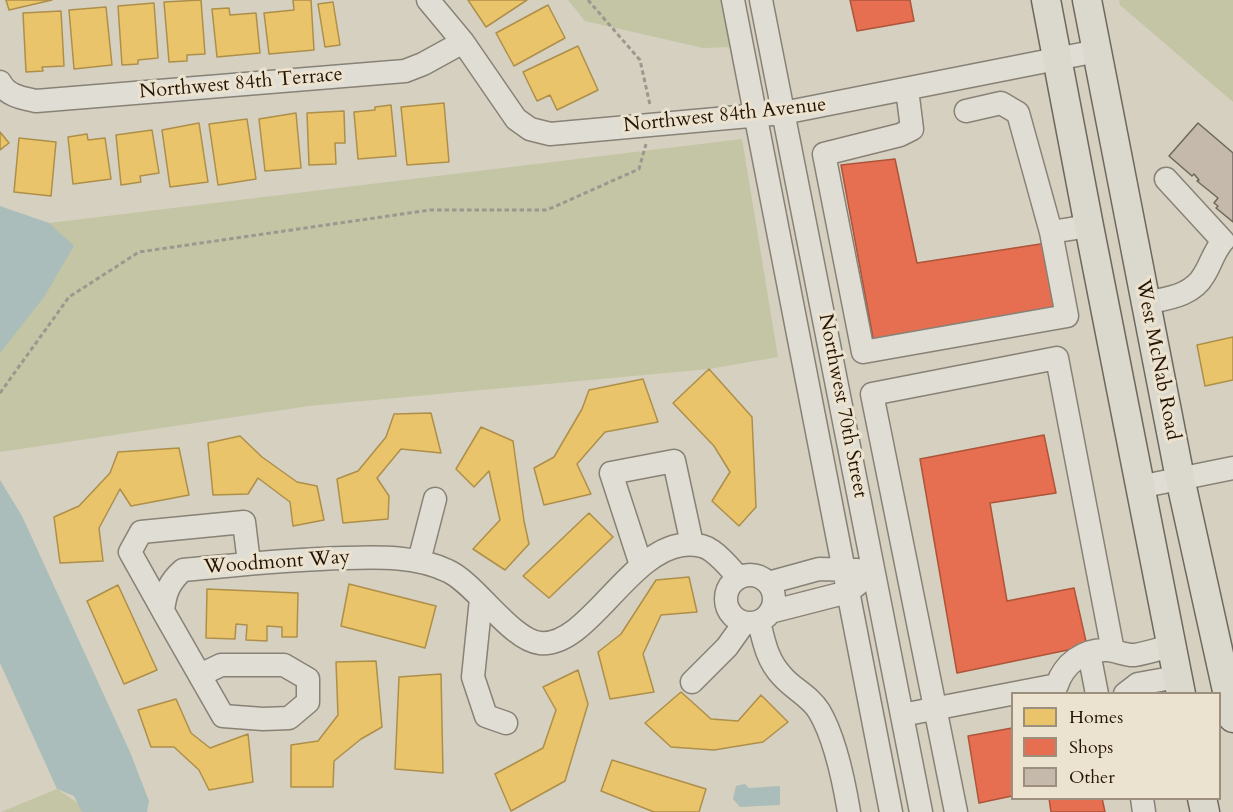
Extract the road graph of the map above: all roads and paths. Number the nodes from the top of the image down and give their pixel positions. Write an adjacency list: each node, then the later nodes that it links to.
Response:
1 (428, 0): 7 (street, Northwest 84th Avenue)
2 (588, 0): 15 (path)
3 (733, 0): 14 (street, Northwest 70th Street)
4 (761, 0): 13 (street, Northwest 70th Street)
5 (1046, 0): 9 (main road)
6 (1087, 0): 8 (main road, West McNab Road)
7 (463, 42): 10 (street, Northwest 84th Terrace); 15 (street, Northwest 84th Avenue)
8 (1097, 51): 9 (street, Northwest 84th Avenue); 20 (main road, West McNab Road)
9 (1059, 59): 11 (street, Northwest 84th Avenue); 17 (main road)
10 (6, 89)
11 (908, 89): 13 (street, Northwest 84th Avenue); 18 (street)
12 (966, 111): 18 (street)
13 (783, 114): 14 (street, Northwest 84th Avenue); 22 (street, Northwest 70th Street)
14 (757, 116): 15 (street, Northwest 84th Avenue); 23 (street, Northwest 70th Street)
15 (651, 125): 21 (path)
16 (1166, 179): 19 (street)
17 (1089, 226): 18 (street); 26 (main road)
18 (1051, 232)
19 (1228, 245): 20 (street)
20 (1146, 303): 25 (main road, West McNab Road)
21 (0, 393)
22 (839, 393): 23 (street); 33 (street, Northwest 70th Street)
23 (810, 399): 32 (street, Northwest 70th Street)
24 (1233, 468): 25 (street)
25 (1180, 478): 26 (street); 53 (main road, West McNab Road)
26 (1140, 487): 40 (main road)
27 (435, 499): 29 (street)
28 (692, 544): 31 (street, Woodmont Way); 31 (street); 34 (street)
29 (419, 561): 30 (street, Woodmont Way); 37 (street, Woodmont Way)
30 (249, 563): 38 (street, Woodmont Way); 38 (street)
31 (641, 565): 37 (street, Woodmont Way)
32 (843, 569): 33 (street); 35 (street); 36 (street, Northwest 70th Street)
33 (874, 572): 36 (street); 52 (street, Northwest 70th Street)
34 (738, 577): 35 (street); 39 (street)
35 (768, 583): 39 (street)
36 (848, 592): 39 (street); 56 (street, Northwest 70th Street)
37 (481, 599): 54 (street)
38 (163, 611): 43 (street)
39 (758, 619): 44 (street); 55 (street)
40 (1171, 646): 41 (street); 45 (main road)
41 (1113, 651): 42 (street); 51 (street)
42 (1089, 653): 46 (street); 48 (street)
43 (200, 675)
44 (692, 682)
45 (1179, 685): 49 (street)
46 (1060, 689): 47 (street)
47 (1040, 692)
48 (1097, 692)
49 (1126, 692)
50 (1011, 696): 51 (street)
51 (934, 708): 52 (street); 58 (street)
52 (902, 715): 57 (street, Northwest 70th Street)
53 (1233, 718)
54 (506, 723)
55 (849, 812)
56 (891, 812)
57 (921, 812)
58 (956, 812)

